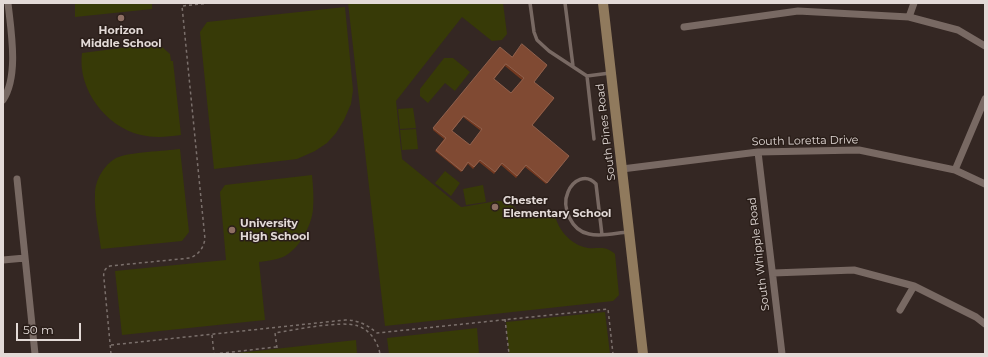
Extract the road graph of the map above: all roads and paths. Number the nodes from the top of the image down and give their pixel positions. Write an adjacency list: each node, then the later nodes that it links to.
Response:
1 (8, 3): 14 (street)
2 (210, 3): 31 (path)
3 (530, 3): 10 (lane)
4 (565, 3): 10 (lane)
5 (603, 3): 11 (street, South Pines Road)
6 (914, 3): 7 (street)
7 (909, 17): 8 (street); 9 (street)
8 (684, 27)
9 (985, 46)
10 (573, 66): 12 (lane)
11 (611, 73): 12 (lane); 17 (street, South Pines Road)
12 (587, 76): 15 (lane)
13 (985, 99): 18 (street)
14 (3, 100)
15 (594, 139)
16 (758, 152): 17 (street, South Loretta Drive); 18 (street, South Loretta Drive); 25 (street, South Whipple Road)
17 (622, 169): 21 (street, South Pines Road)
18 (955, 170): 20 (street, South Loretta Drive)
19 (18, 179): 23 (street)
20 (985, 184)
21 (629, 232): 22 (lane); 38 (street, South Pines Road)
22 (602, 235): 22 (lane)
23 (25, 258): 24 (street); 32 (street)
24 (3, 260)
25 (773, 273): 26 (street); 39 (street, South Whipple Road)
26 (914, 286): 27 (street); 29 (street)
27 (900, 310)
28 (505, 319): 31 (path); 36 (path); 37 (path)
29 (985, 324)
30 (212, 335): 34 (path)
31 (111, 345): 33 (path)
32 (35, 354)
33 (111, 354)
34 (214, 354): 35 (path)
35 (380, 354)
36 (509, 354)
37 (613, 354)
38 (643, 354)
39 (782, 354)

